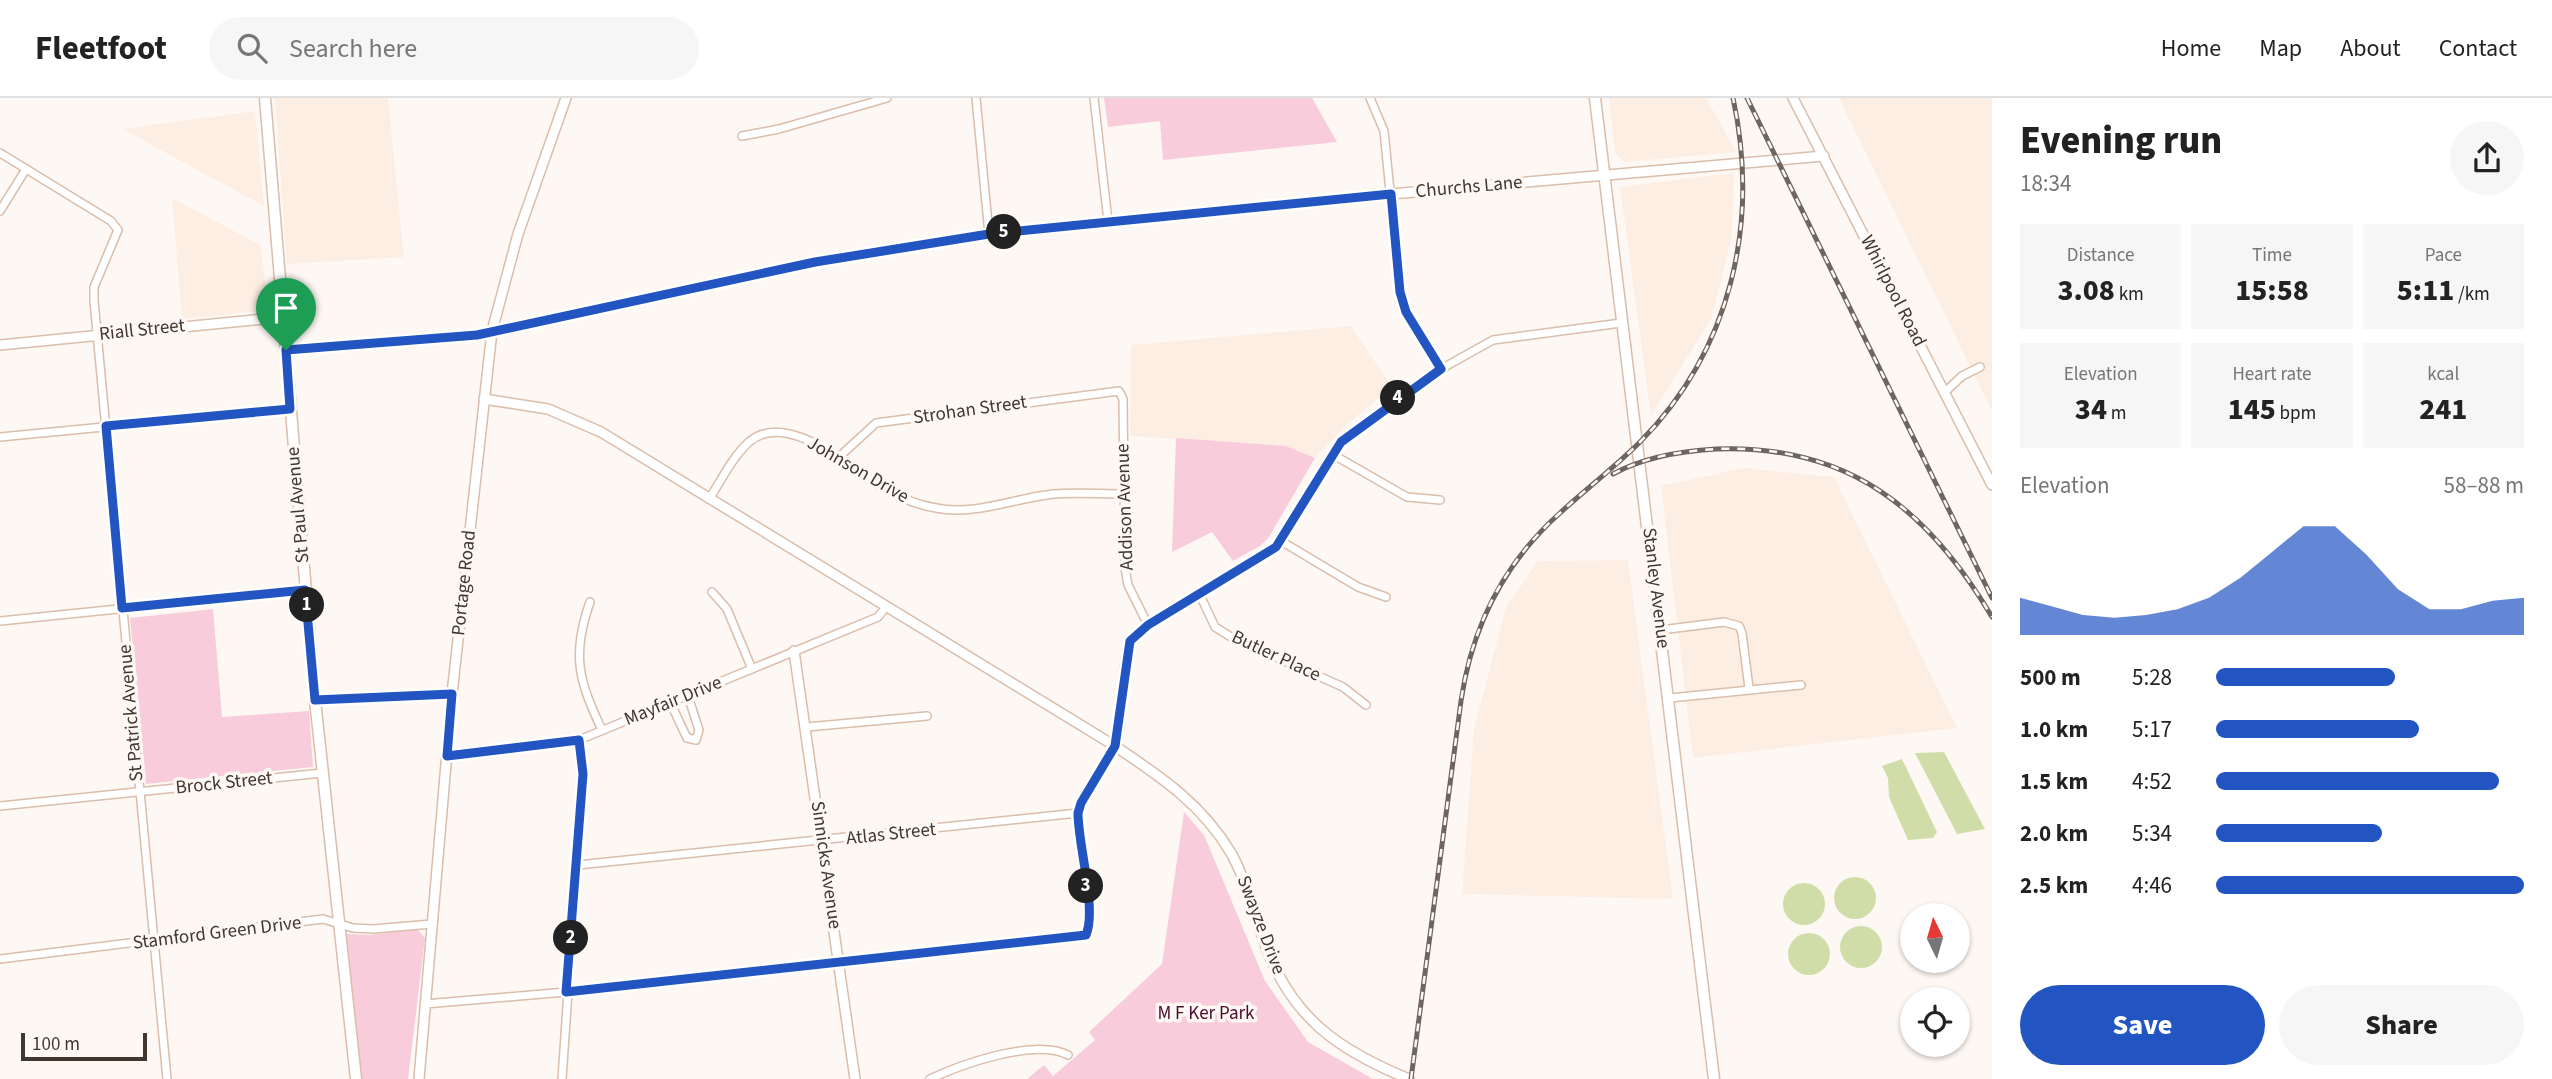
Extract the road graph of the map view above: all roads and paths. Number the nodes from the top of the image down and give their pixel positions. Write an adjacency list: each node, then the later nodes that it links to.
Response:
1 (265, 98): 18 (main road, St Paul Avenue)
2 (566, 98): 20 (street, Portage Road)
3 (887, 98): 9 (street)
4 (976, 98): 17 (street)
5 (1094, 98): 16 (street)
6 (1595, 98): 13 (main road, Stanley Avenue)
7 (1793, 98): 11 (street, Whirlpool Road)
8 (1373, 99): 14 (street)
9 (742, 136)
10 (0, 153): 12 (street)
11 (1824, 156): 13 (street, Churchs Lane); 27 (street, Whirlpool Road)
12 (26, 169): 15 (street); 21 (street, St Patrick Avenue)
13 (1603, 175): 14 (street, Churchs Lane); 19 (main road, Stanley Avenue)
14 (1391, 194): 16 (street, Churchs Lane); 25 (street)
15 (0, 211)
16 (1108, 221): 17 (street, Churchs Lane)
17 (989, 234): 20 (street, Churchs Lane)
18 (283, 317): 21 (street, Riall Street); 23 (main road, St Paul Avenue)
19 (1621, 323): 25 (street); 48 (main road, Stanley Avenue)
20 (492, 331): 23 (street, Churchs Lane); 28 (street, Portage Road)
21 (97, 335): 22 (street, Riall Street); 30 (street, St Patrick Avenue)
22 (0, 345)
23 (286, 350): 29 (main road, St Paul Avenue)
24 (1980, 367): 27 (street)
25 (1441, 369): 32 (street)
26 (1113, 390): 33 (street, Strohan Street); 35 (street, Addison Avenue)
27 (1945, 392): 34 (street, Whirlpool Road)
28 (484, 399): 36 (street, Swayze Drive); 53 (street, Portage Road)
29 (290, 409): 30 (street); 39 (main road, St Paul Avenue)
30 (106, 426): 31 (street); 45 (street, St Patrick Avenue)
31 (0, 437)
32 (1332, 454): 37 (street); 38 (street)
33 (839, 457): 35 (street, Johnson Drive); 36 (street, Johnson Drive)
34 (1992, 485)
35 (1123, 494): 47 (street, Addison Avenue)
36 (709, 499): 44 (street, Swayze Drive)
37 (1440, 500)
38 (1281, 541): 41 (street); 42 (street)
39 (305, 590): 45 (street); 56 (main road, St Paul Avenue)
40 (712, 592): 50 (street)
41 (1200, 595): 47 (street); 58 (street, Butler Place)
42 (1386, 597)
43 (590, 602): 61 (street)
44 (886, 607): 49 (street, Mayfair Drive); 63 (street, Swayze Drive)
45 (122, 608): 46 (street); 66 (street, St Patrick Avenue)
46 (0, 621)
47 (1148, 625): 63 (street)
48 (1661, 630): 52 (street); 55 (main road, Stanley Avenue)
49 (794, 651): 50 (street, Mayfair Drive); 60 (street, Sinnicks Avenue)
50 (752, 669): 54 (street, Mayfair Drive)
51 (1801, 685): 52 (street)
52 (1749, 688): 55 (street)
53 (452, 694): 56 (street); 64 (street, Portage Road)
54 (688, 696): 57 (street, Mayfair Drive); 57 (street)
55 (1670, 698): 86 (main road, Stanley Avenue)
56 (315, 700): 65 (main road, St Paul Avenue)
57 (670, 702): 61 (street, Mayfair Drive)
58 (1366, 705)
59 (927, 716): 60 (street)
60 (807, 727): 69 (street, Sinnicks Avenue)
61 (602, 730): 62 (street, Mayfair Drive)
62 (579, 740): 64 (street, Mayfair Drive); 70 (street)
63 (1115, 746): 68 (street); 85 (street, Swayze Drive)
64 (447, 756): 72 (street, Portage Road)
65 (322, 773): 66 (street, Brock Street); 71 (main road, St Paul Avenue)
66 (138, 793): 67 (street, Brock Street); 73 (street, St Patrick Avenue)
67 (0, 806)
68 (1078, 813): 69 (street, Atlas Street); 75 (street)
69 (823, 841): 70 (street, Atlas Street); 75 (street, Sinnicks Avenue)
70 (578, 864): 76 (street)
71 (337, 923): 72 (street, Stamford Green Drive); 73 (street, Stamford Green Drive); 80 (main road, St Paul Avenue)
72 (432, 924): 77 (street, Portage Road)
73 (152, 941): 74 (street, Stamford Green Drive); 79 (street, St Patrick Avenue)
74 (0, 959)
75 (839, 962): 76 (street); 83 (street, Sinnicks Avenue)
76 (566, 992): 77 (street); 82 (street)
77 (425, 1004): 81 (street, Portage Road)
78 (1068, 1055): 84 (street)
79 (167, 1079)
80 (356, 1079)
81 (419, 1079)
82 (562, 1079)
83 (855, 1079)
84 (930, 1079)
85 (1409, 1079)
86 (1714, 1079)

